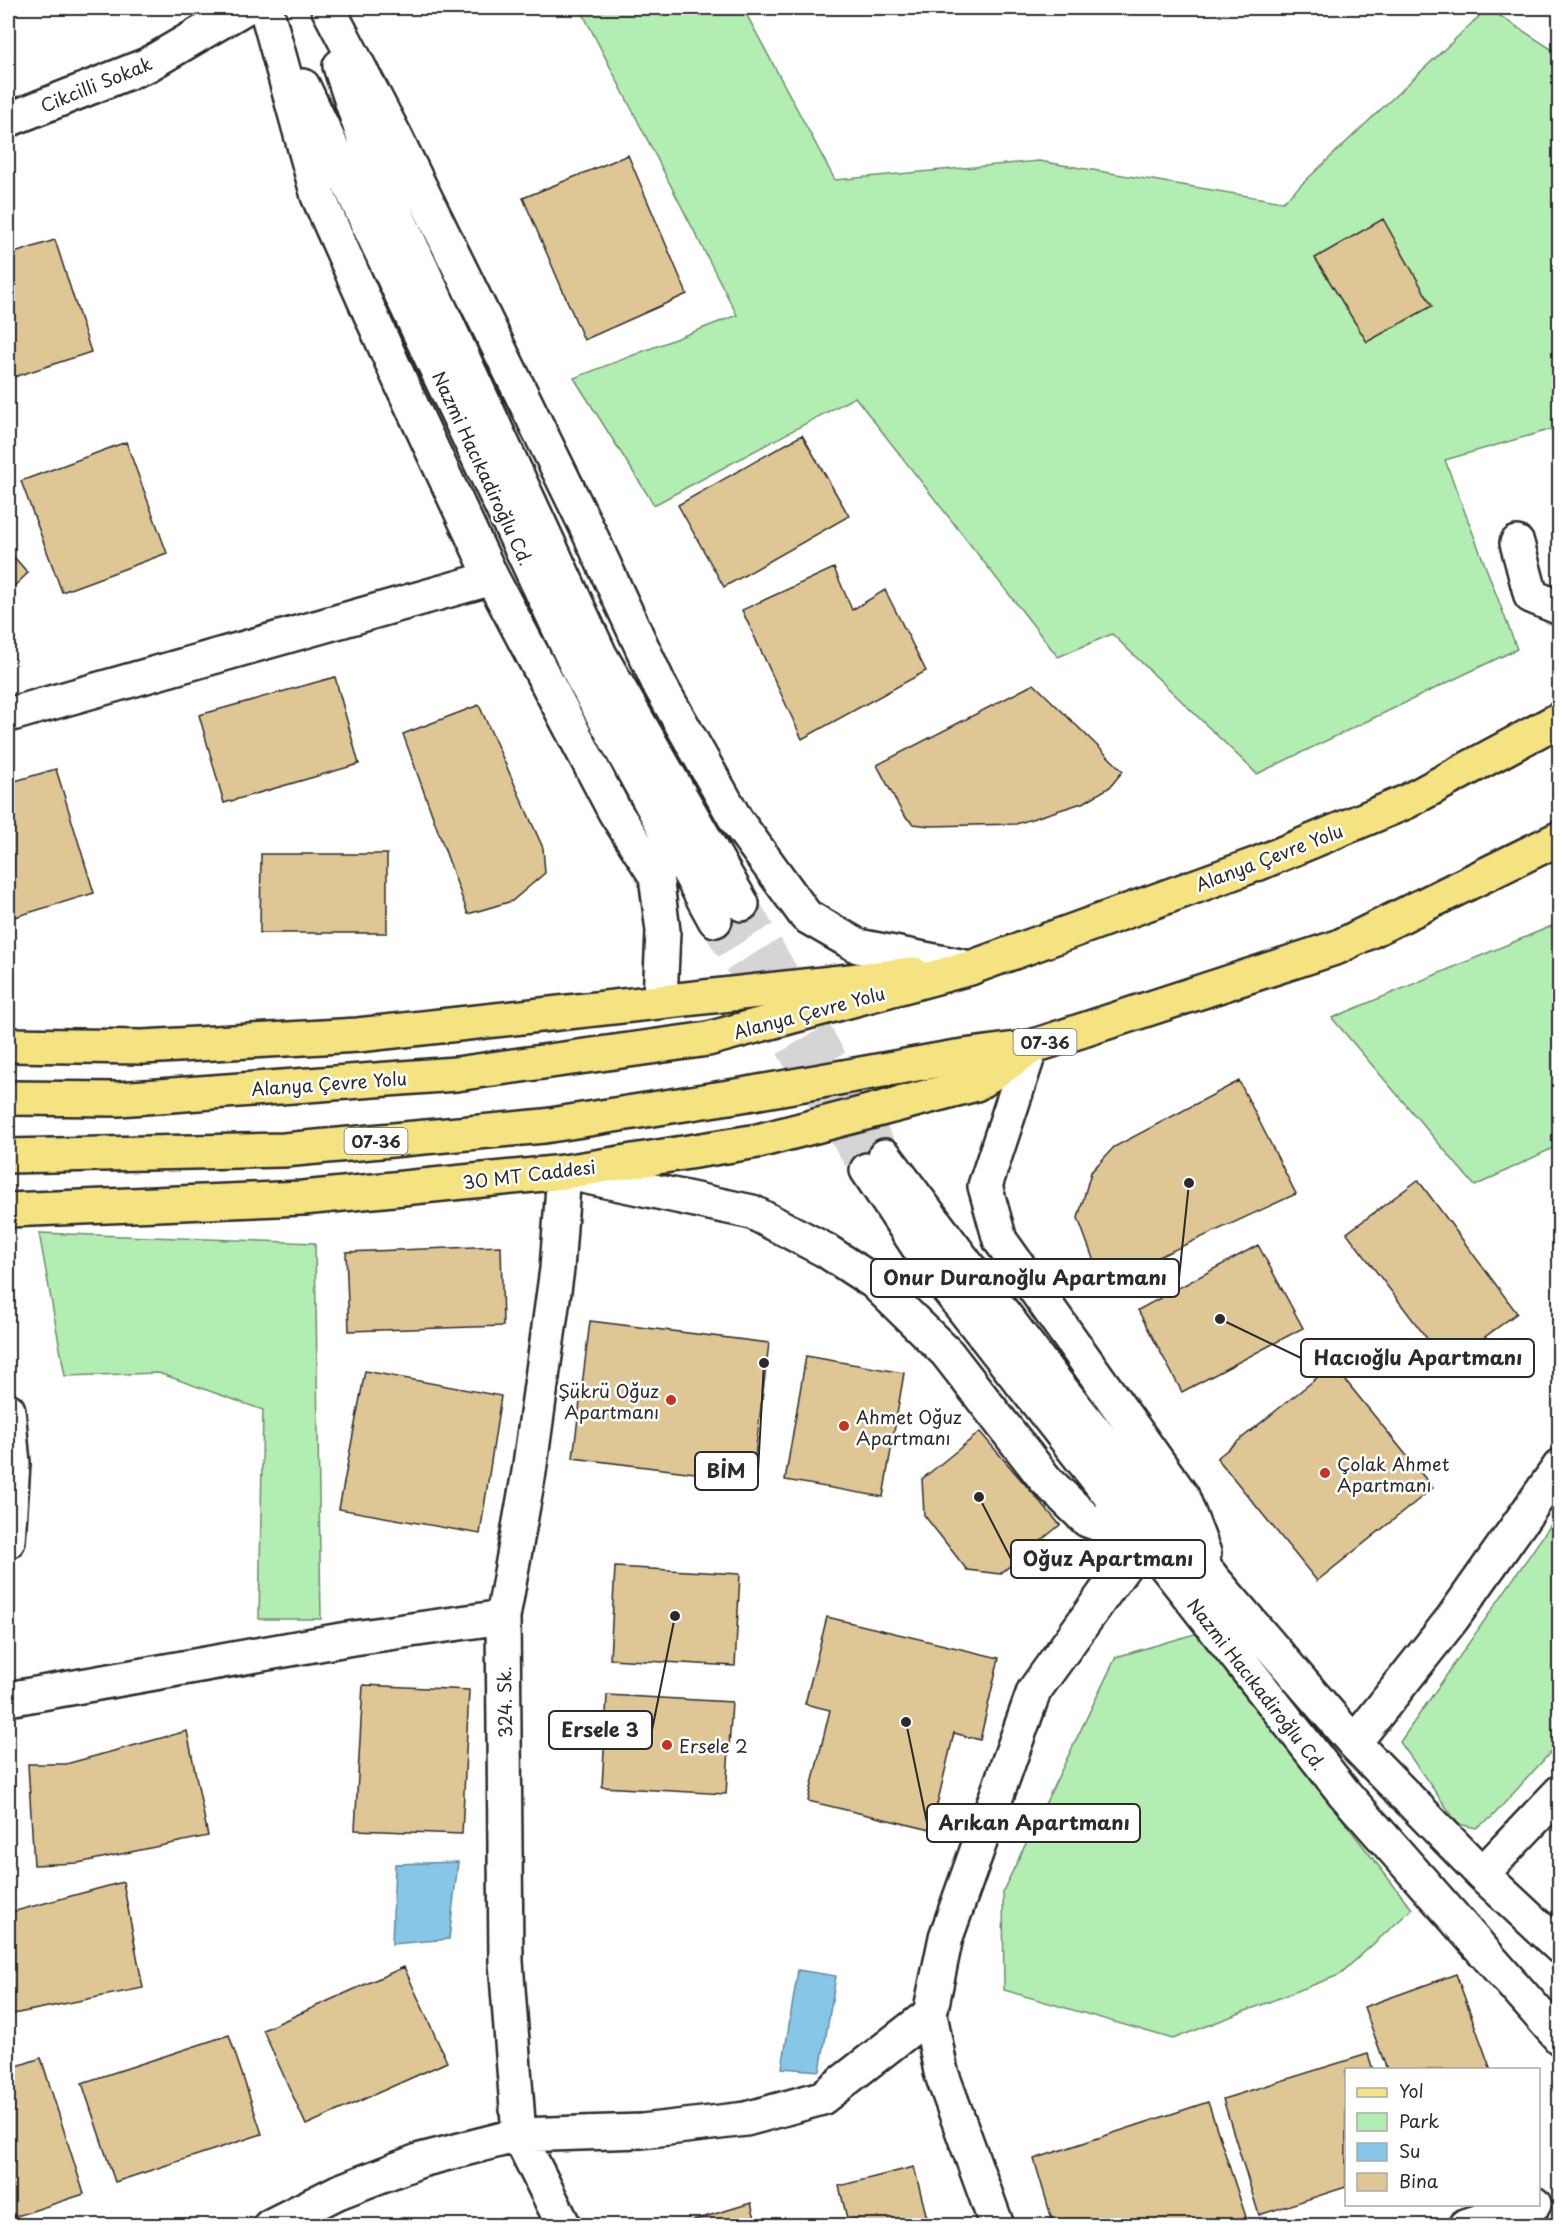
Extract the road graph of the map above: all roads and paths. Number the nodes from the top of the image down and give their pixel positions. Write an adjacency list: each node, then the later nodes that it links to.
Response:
1 (244, 8): 5 (street, Cikcilli Sokak)
2 (267, 8): 3 (street, Nazmi Hacıkadiroğlu Cd.); 7 (street)
3 (321, 8)
4 (328, 8): 12 (street)
5 (8, 120)
6 (1517, 543): 8 (street)
7 (492, 578): 9 (street); 13 (street)
8 (1560, 608)
9 (8, 715)
10 (1560, 719): 12 (main road, Alanya Çevre Yolu)
11 (1560, 838): 15 (main road, 07-36)
12 (969, 968): 13 (main road); 16 (main road, Alanya Çevre Yolu)
13 (660, 1000): 14 (main road)
14 (8, 1045)
15 (1031, 1047): 17 (main road, 07-36); 18 (main road, 30 MT Caddesi); 24 (street, Nazmi Hacıkadiroğlu Cd.)
16 (8, 1098)
17 (8, 1156)
18 (564, 1172): 19 (main road, 30 MT Caddesi); 22 (street); 25 (street, 324. Sk.)
19 (8, 1210)
20 (8, 1410): 23 (street)
21 (1560, 1466): 27 (street)
22 (1143, 1540): 24 (street, Nazmi Hacıkadiroğlu Cd.); 31 (street); 32 (street, Nazmi Hacıkadiroğlu Cd.)
23 (8, 1541)
24 (1214, 1580): 27 (street, Nazmi Hacıkadiroğlu Cd.)
25 (503, 1617): 26 (street); 33 (street, 324. Sk.)
26 (8, 1699)
27 (1354, 1743): 29 (street, Nazmi Hacıkadiroğlu Cd.)
28 (1560, 1792): 29 (street)
29 (1482, 1874): 30 (street, Nazmi Hacıkadiroğlu Cd.)
30 (1560, 1947)
31 (930, 2014): 33 (street); 39 (street)
32 (1560, 2038)
33 (519, 2135): 37 (street); 38 (street, 324. Sk.)
34 (1560, 2197): 35 (street)
35 (1540, 2203)
36 (1531, 2206): 40 (street)
37 (270, 2226)
38 (564, 2226)
39 (997, 2226)
40 (1465, 2226)

